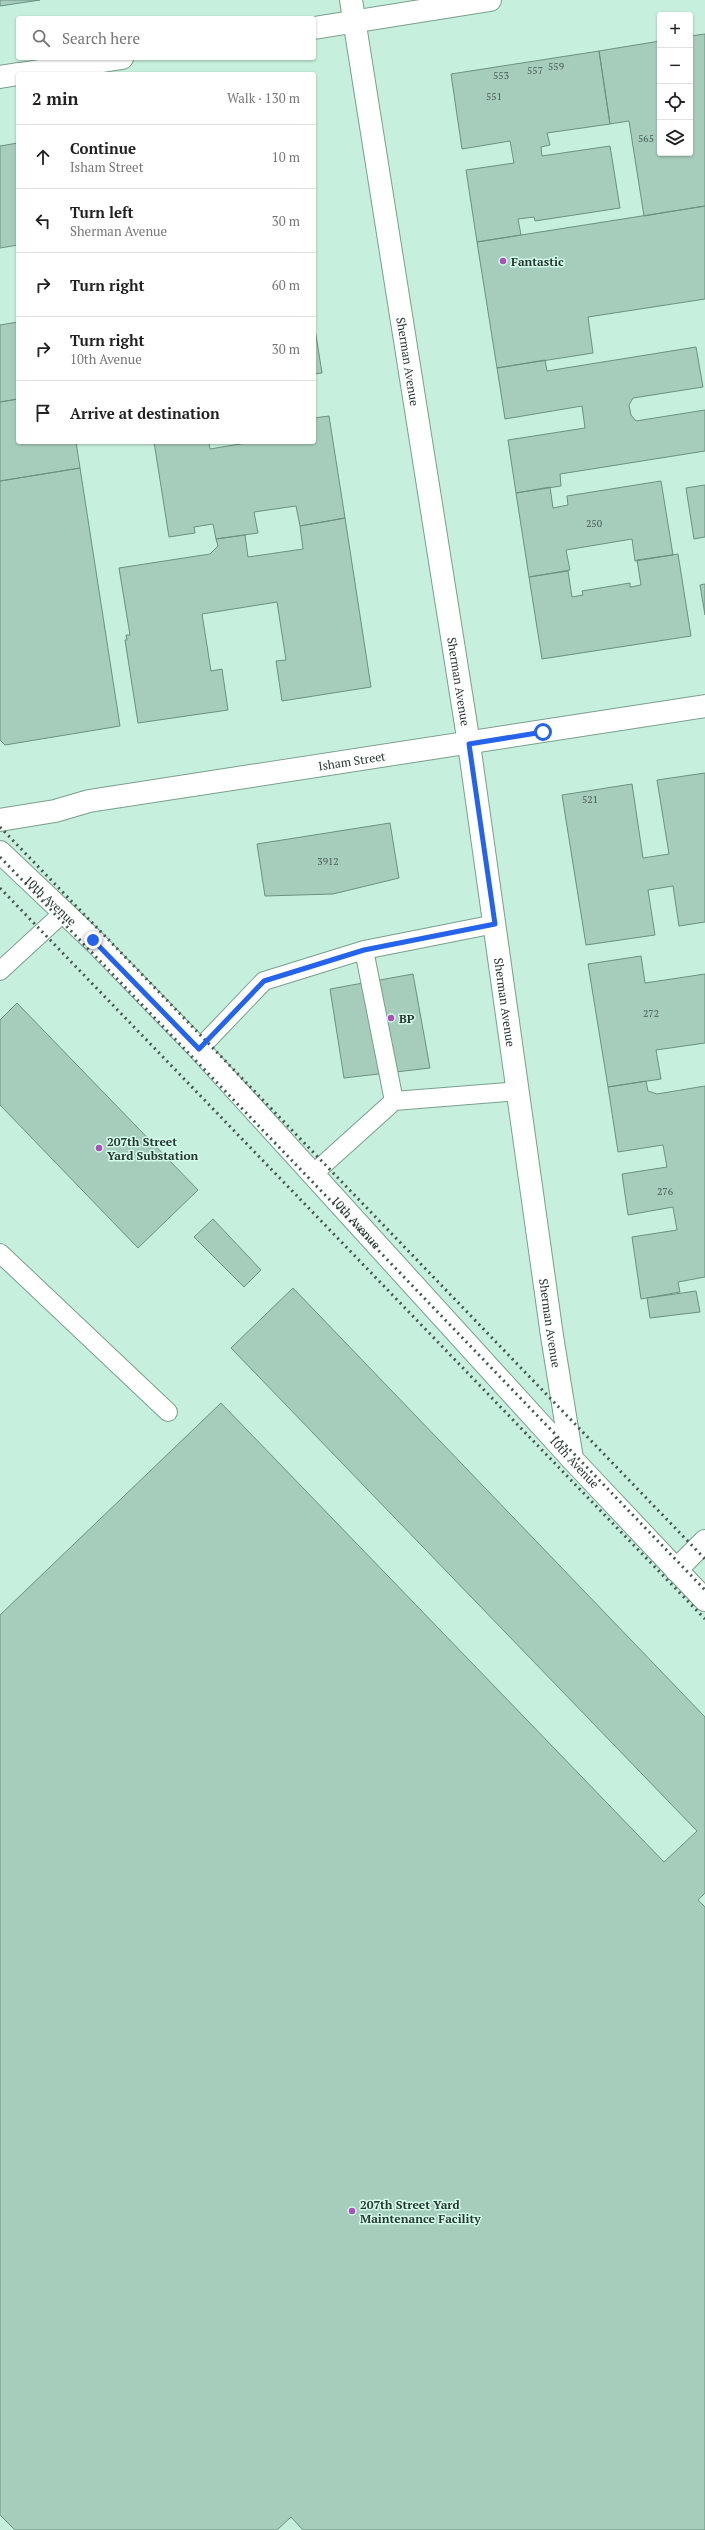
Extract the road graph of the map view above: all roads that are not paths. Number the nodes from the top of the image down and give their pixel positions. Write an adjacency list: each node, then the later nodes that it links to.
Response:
1 (351, 0): 3 (main road, Sherman Avenue)
2 (490, 0): 3 (main road)
3 (354, 21): 4 (main road); 10 (main road, Sherman Avenue)
4 (316, 28)
5 (109, 60): 6 (main road)
6 (32, 72)
7 (16, 74): 8 (main road)
8 (0, 77)
9 (705, 706): 10 (main road, Isham Street)
10 (469, 744): 11 (main road, Isham Street); 14 (main road, Sherman Avenue)
11 (0, 820)
12 (0, 852): 13 (main road, 10th Avenue)
13 (64, 912): 16 (lane); 17 (main road, 10th Avenue)
14 (495, 924): 15 (lane); 18 (main road, Sherman Avenue)
15 (364, 950): 17 (lane); 19 (lane)
16 (0, 971)
17 (199, 1049): 20 (main road, 10th Avenue)
18 (519, 1091): 19 (lane); 23 (main road, Sherman Avenue)
19 (394, 1101): 20 (lane)
20 (313, 1174): 23 (main road, 10th Avenue)
21 (0, 1253): 22 (lane)
22 (168, 1412)
23 (572, 1459): 25 (main road, 10th Avenue)
24 (705, 1541): 25 (main road)
25 (676, 1570): 26 (main road, 10th Avenue)
26 (705, 1600)

